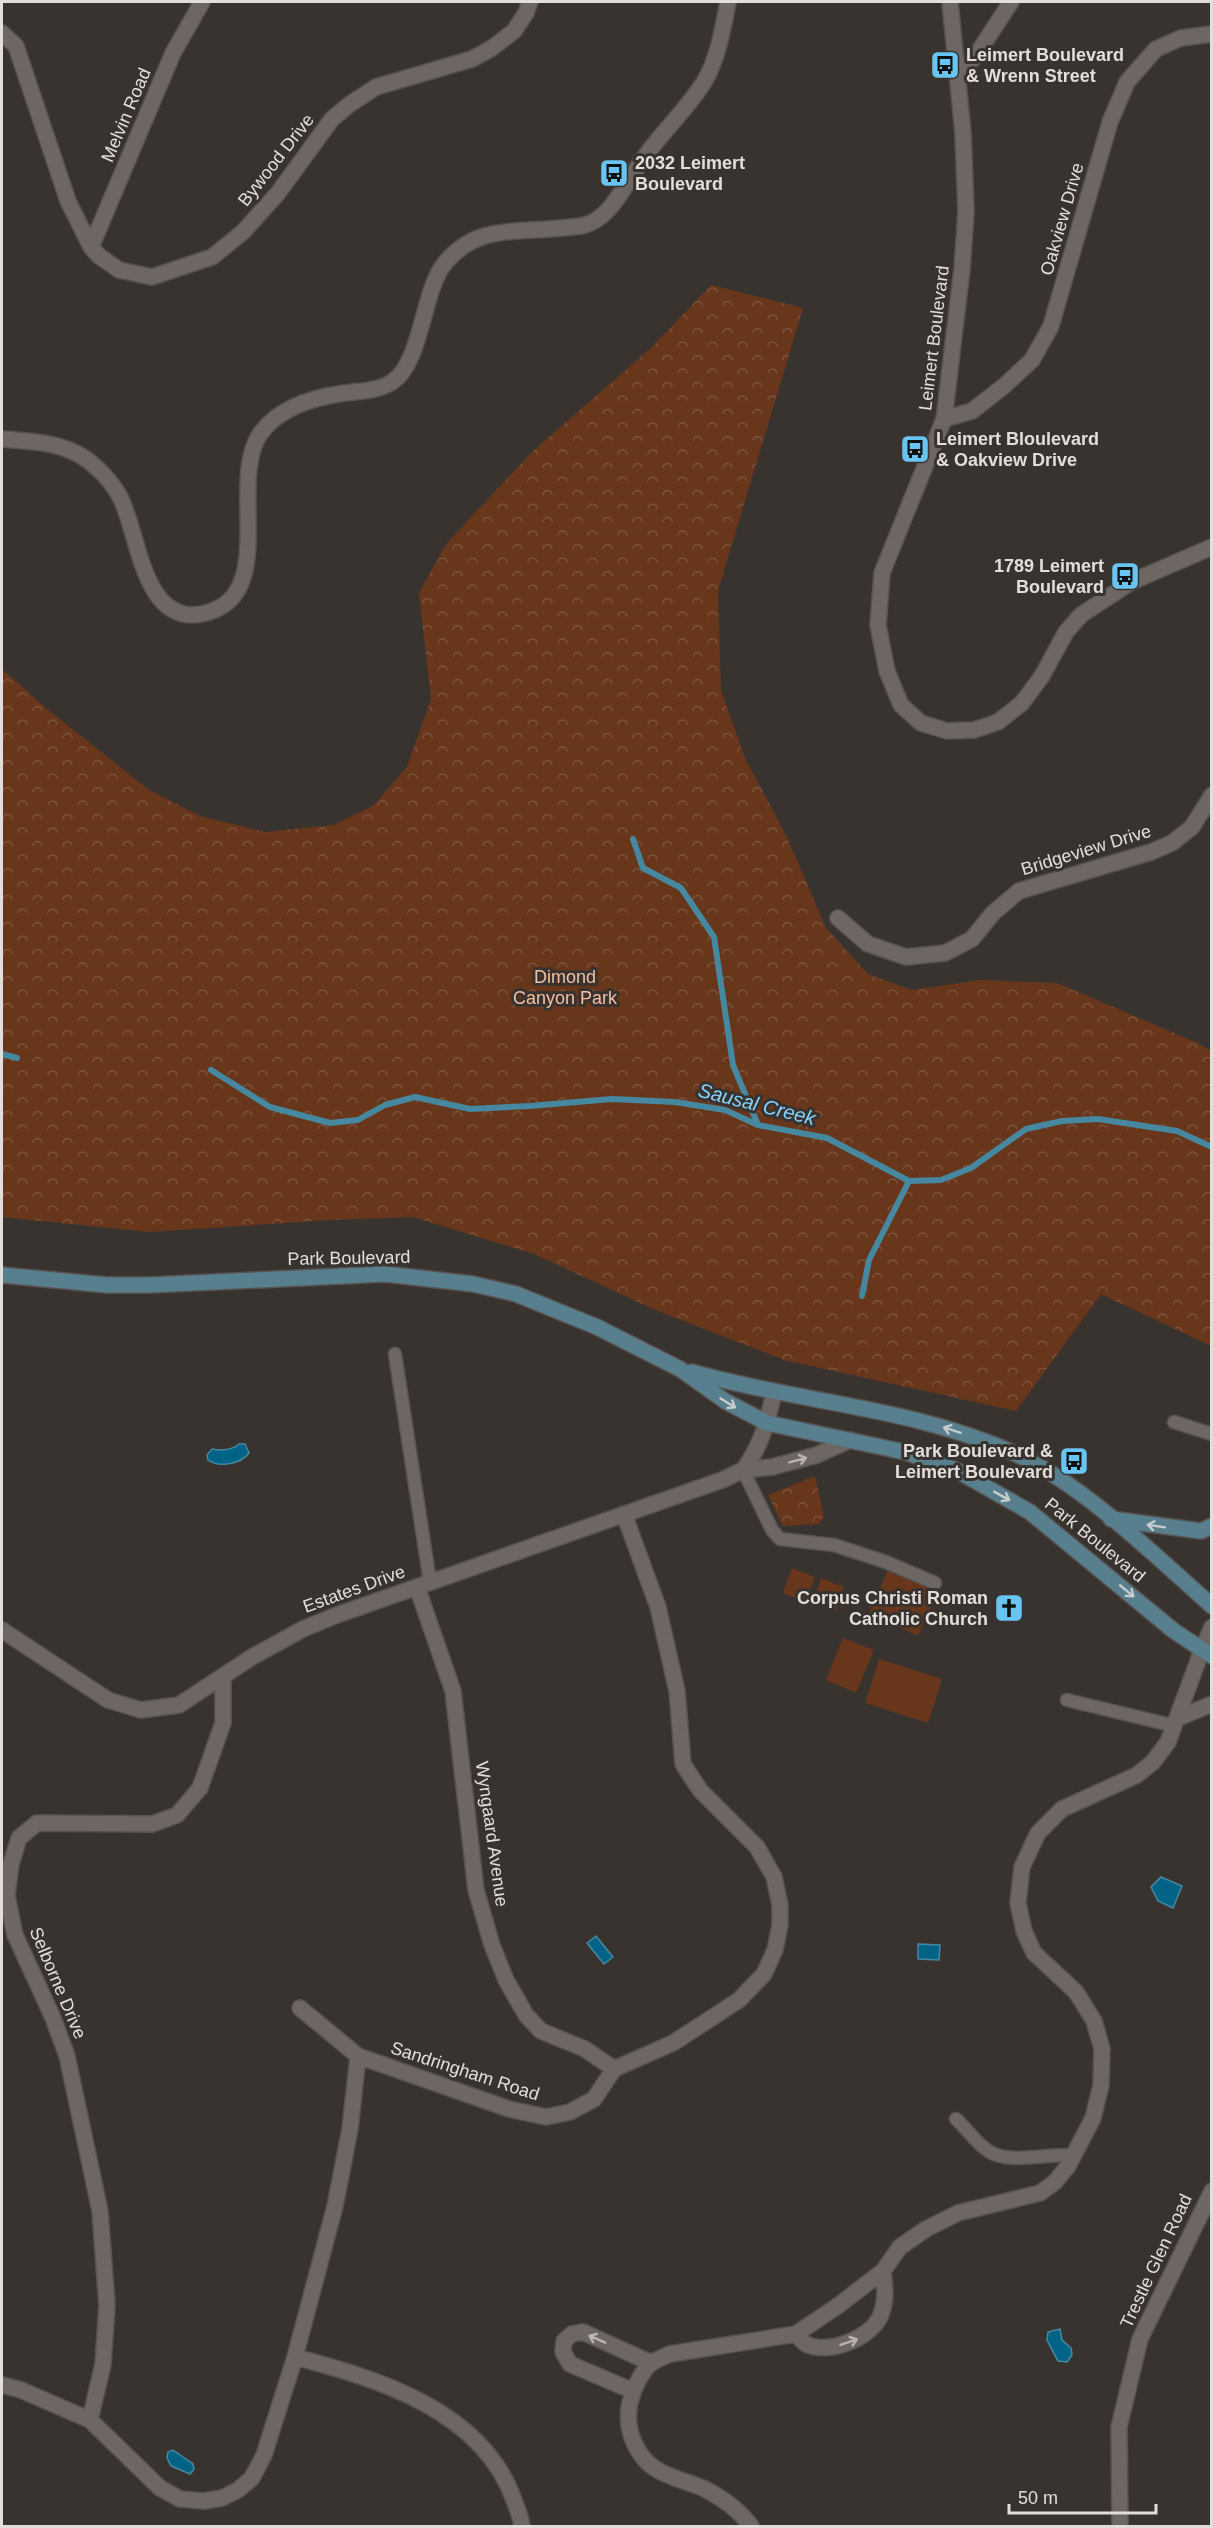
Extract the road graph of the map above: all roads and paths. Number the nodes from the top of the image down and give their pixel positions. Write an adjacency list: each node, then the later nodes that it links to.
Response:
1 (202, 2): 9 (street, Melvin Road)
2 (530, 2): 9 (street, Bywood Drive)
3 (728, 2): 11 (street)
4 (950, 2): 8 (street, Leimert Boulevard)
5 (1011, 2): 8 (street)
6 (2, 33): 9 (street, Bywood Drive)
7 (1212, 34): 10 (street, Oakview Drive)
8 (959, 71): 10 (street, Leimert Boulevard)
9 (92, 247)
10 (944, 419): 12 (street, Leimert Boulevard)
11 (2, 439)
12 (1212, 547)
13 (1212, 795): 14 (street, Bridgeview Drive)
14 (838, 918)
15 (2, 1275): 17 (main road, Park Boulevard)
16 (395, 1354): 28 (lane)
17 (680, 1369): 18 (main road, Park Boulevard); 20 (main road, Park Boulevard, one-way to 20)
18 (774, 1392): 20 (street); 25 (main road, Park Boulevard, one-way to 18)
19 (1174, 1422): 21 (lane)
20 (767, 1423): 22 (main road, Park Boulevard); 23 (street)
21 (1212, 1434)
22 (850, 1440): 23 (street, Estates Drive, one-way to 22); 32 (main road, Park Boulevard, one-way to 32)
23 (743, 1470): 24 (street, Estates Drive); 27 (lane)
24 (624, 1514): 28 (street, Estates Drive); 39 (street)
25 (1112, 1519): 26 (main road, one-way to 25); 29 (main road, Park Boulevard)
26 (1212, 1526)
27 (935, 1583)
28 (423, 1584): 33 (street, Estates Drive); 39 (street, Wyngaard Avenue)
29 (1212, 1606)
30 (1212, 1627): 32 (street)
31 (2, 1630): 33 (street, Estates Drive)
32 (1207, 1653): 36 (street)
33 (223, 1676): 49 (street, Selborne Drive)
34 (1067, 1700): 36 (lane)
35 (1212, 1704): 36 (street)
36 (1176, 1722): 41 (street)
37 (300, 2008): 38 (street, Sandringham Road)
38 (358, 2056): 39 (street, Sandringham Road); 45 (street)
39 (614, 2069)
40 (956, 2119): 41 (lane)
41 (1074, 2156): 43 (street)
42 (1212, 2191): 52 (street, Trestle Glen Road)
43 (883, 2271): 44 (street); 44 (street, one-way to 43)
44 (796, 2334): 46 (street)
45 (295, 2357): 49 (street); 50 (street)
46 (651, 2363): 48 (street); 48 (street, one-way to 48)
47 (2, 2385): 49 (street)
48 (633, 2391): 51 (street)
49 (90, 2420)
50 (522, 2526)
51 (751, 2526)
52 (1120, 2526)

